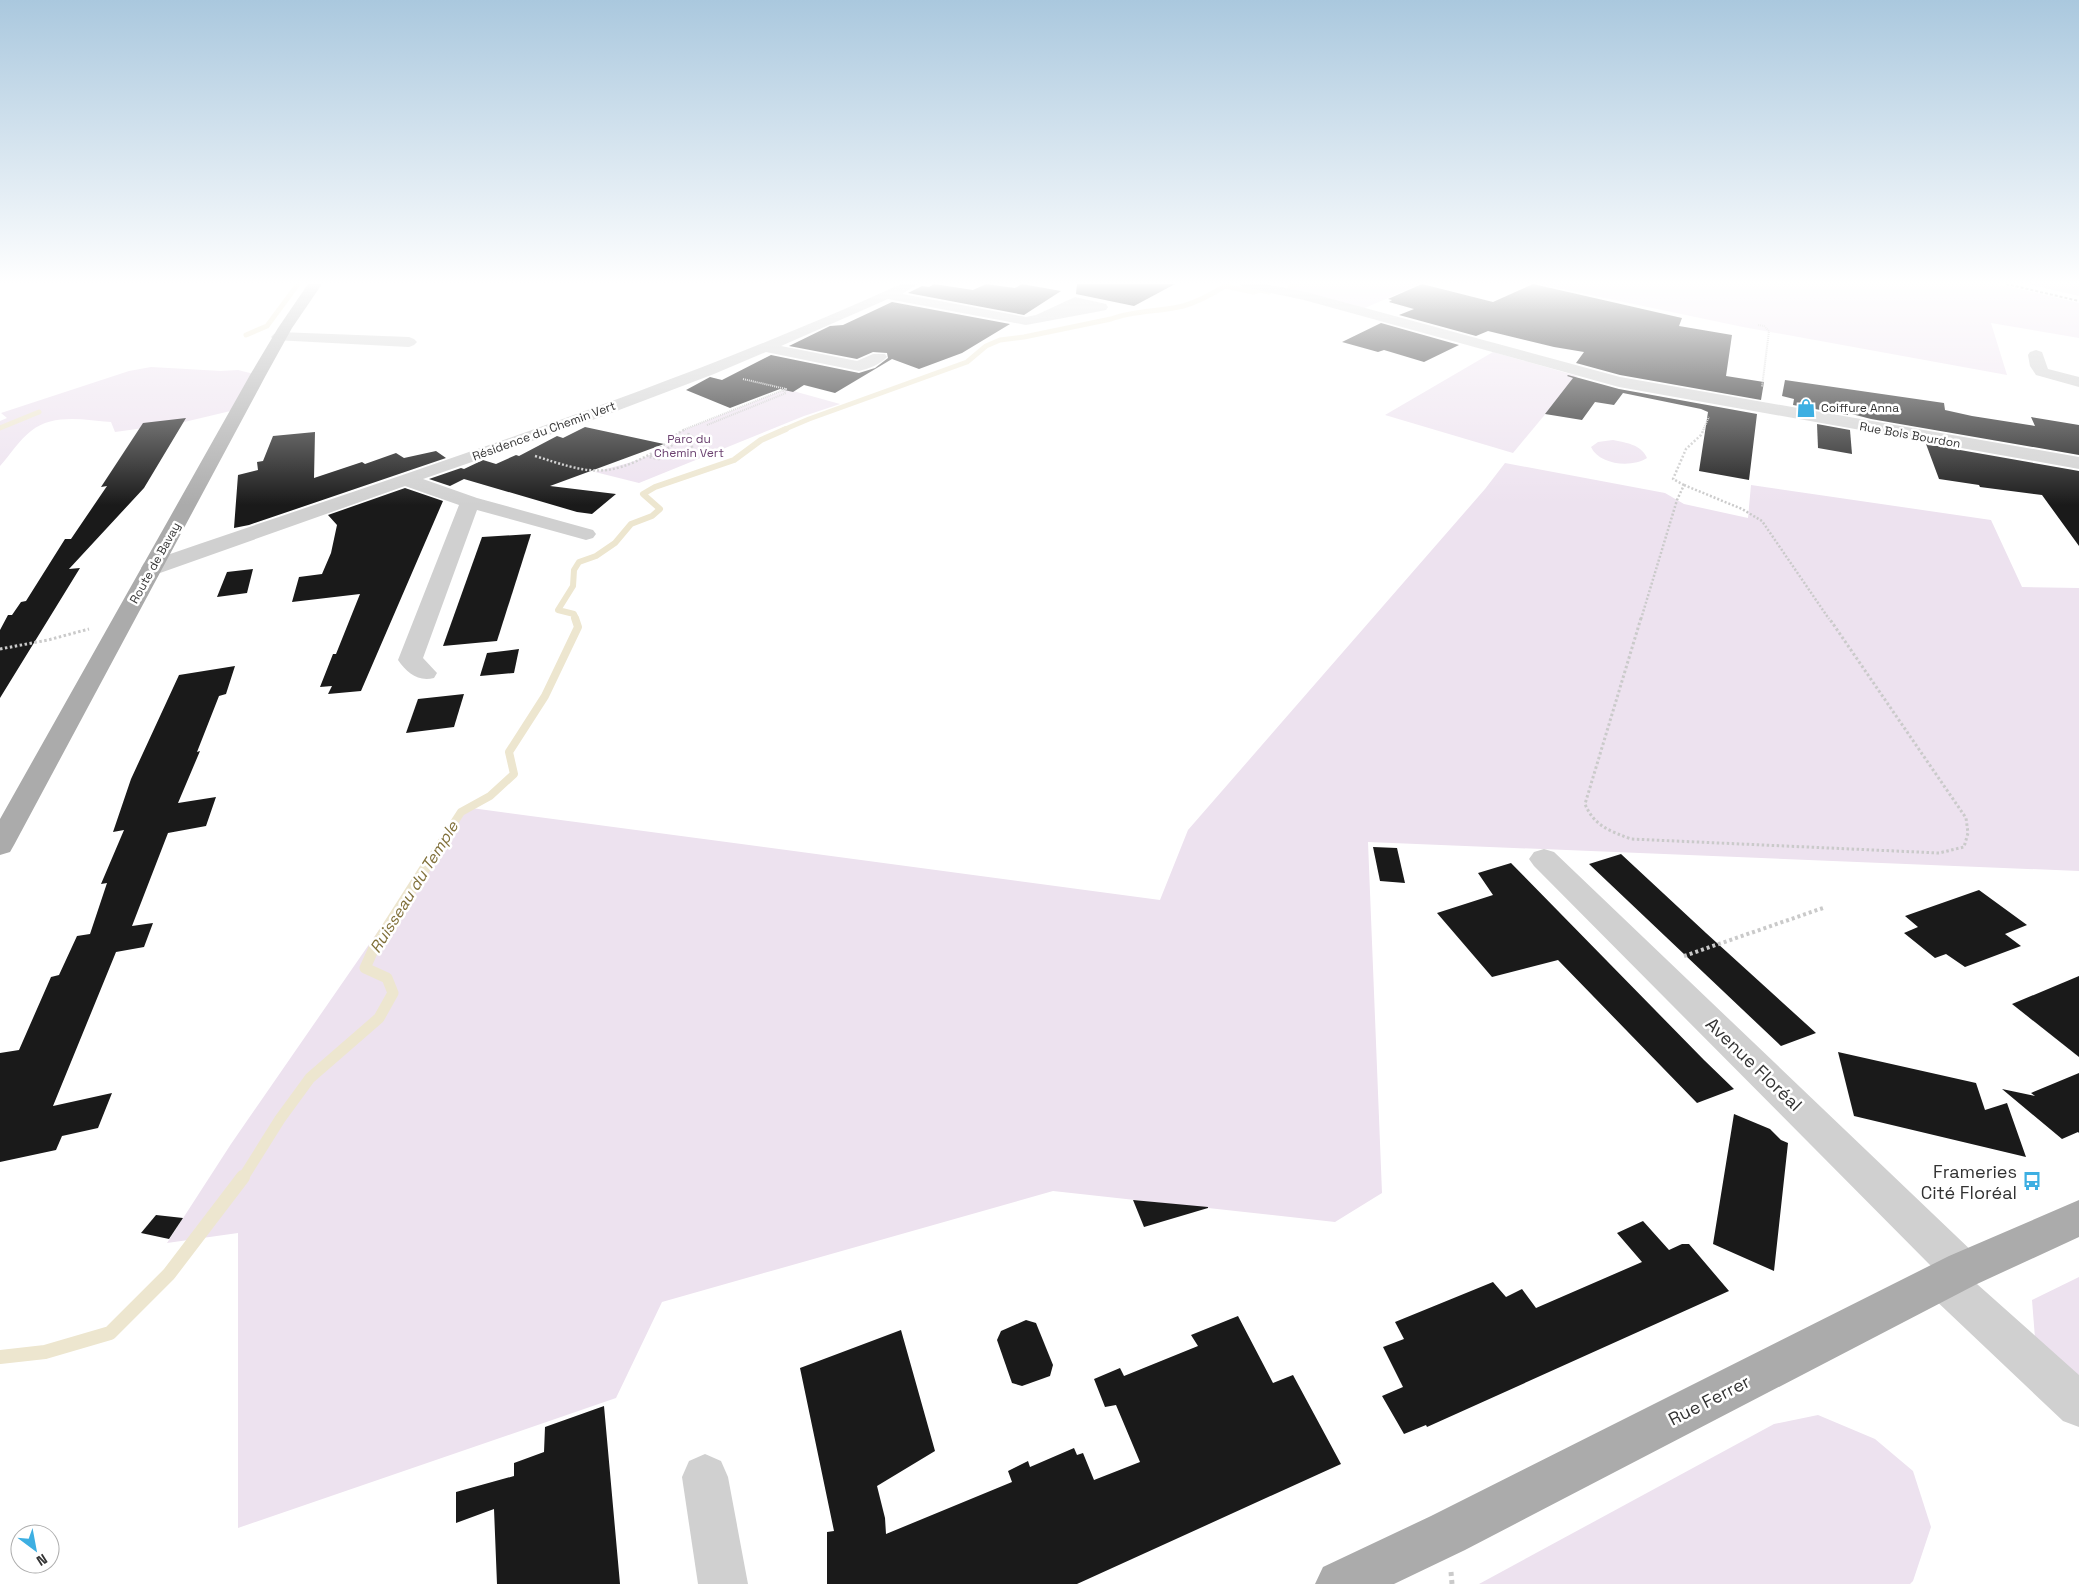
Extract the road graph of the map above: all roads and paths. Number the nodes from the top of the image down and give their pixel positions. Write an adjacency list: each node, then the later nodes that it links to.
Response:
1 (267, 358): 27 (main road, Route de Bavay)
2 (739, 358): 8 (street, Résidence du Chemin Vert)
3 (819, 358): 4 (street)
4 (877, 358)
5 (1528, 358): 11 (street, Rue Bois Bourdon)
6 (1766, 358): 12 (path)
7 (2037, 358): 9 (street)
8 (708, 371): 10 (path); 16 (street, Résidence du Chemin Vert)
9 (2079, 382)
10 (782, 391): 13 (path); 14 (path)
11 (1716, 399): 12 (street, Rue Bois Bourdon); 24 (path)
12 (1760, 407): 22 (street, Rue Bois Bourdon)
13 (707, 426)
14 (676, 436): 15 (path); 20 (path)
15 (681, 437): 17 (path); 18 (path)
16 (500, 447): 20 (path); 23 (street, Résidence du Chemin Vert)
17 (693, 451): 19 (path); 19 (path)
18 (661, 453): 20 (path); 21 (path)
19 (683, 454): 21 (path)
20 (649, 456): 21 (path)
21 (665, 456)
22 (2079, 463)
23 (407, 480): 25 (street); 27 (street, Résidence du Chemin Vert)
24 (1684, 485): 24 (path)
25 (470, 502): 26 (street); 30 (street)
26 (586, 534)
27 (152, 568): 28 (main road, Route de Bavay)
28 (124, 619): 29 (path); 31 (main road, Route de Bavay)
29 (0, 649)
30 (425, 673)
31 (0, 845)
32 (1544, 859): 34 (street, Avenue Floréal)
33 (1823, 908): 34 (path)
34 (1654, 967): 36 (street, Avenue Floréal)
35 (2079, 1218): 36 (main road, Rue Ferrer)
36 (1953, 1275): 37 (street, Avenue Floréal); 40 (main road, Rue Ferrer)
37 (2079, 1405)
38 (705, 1477): 39 (street)
39 (723, 1584)
40 (1340, 1584)

